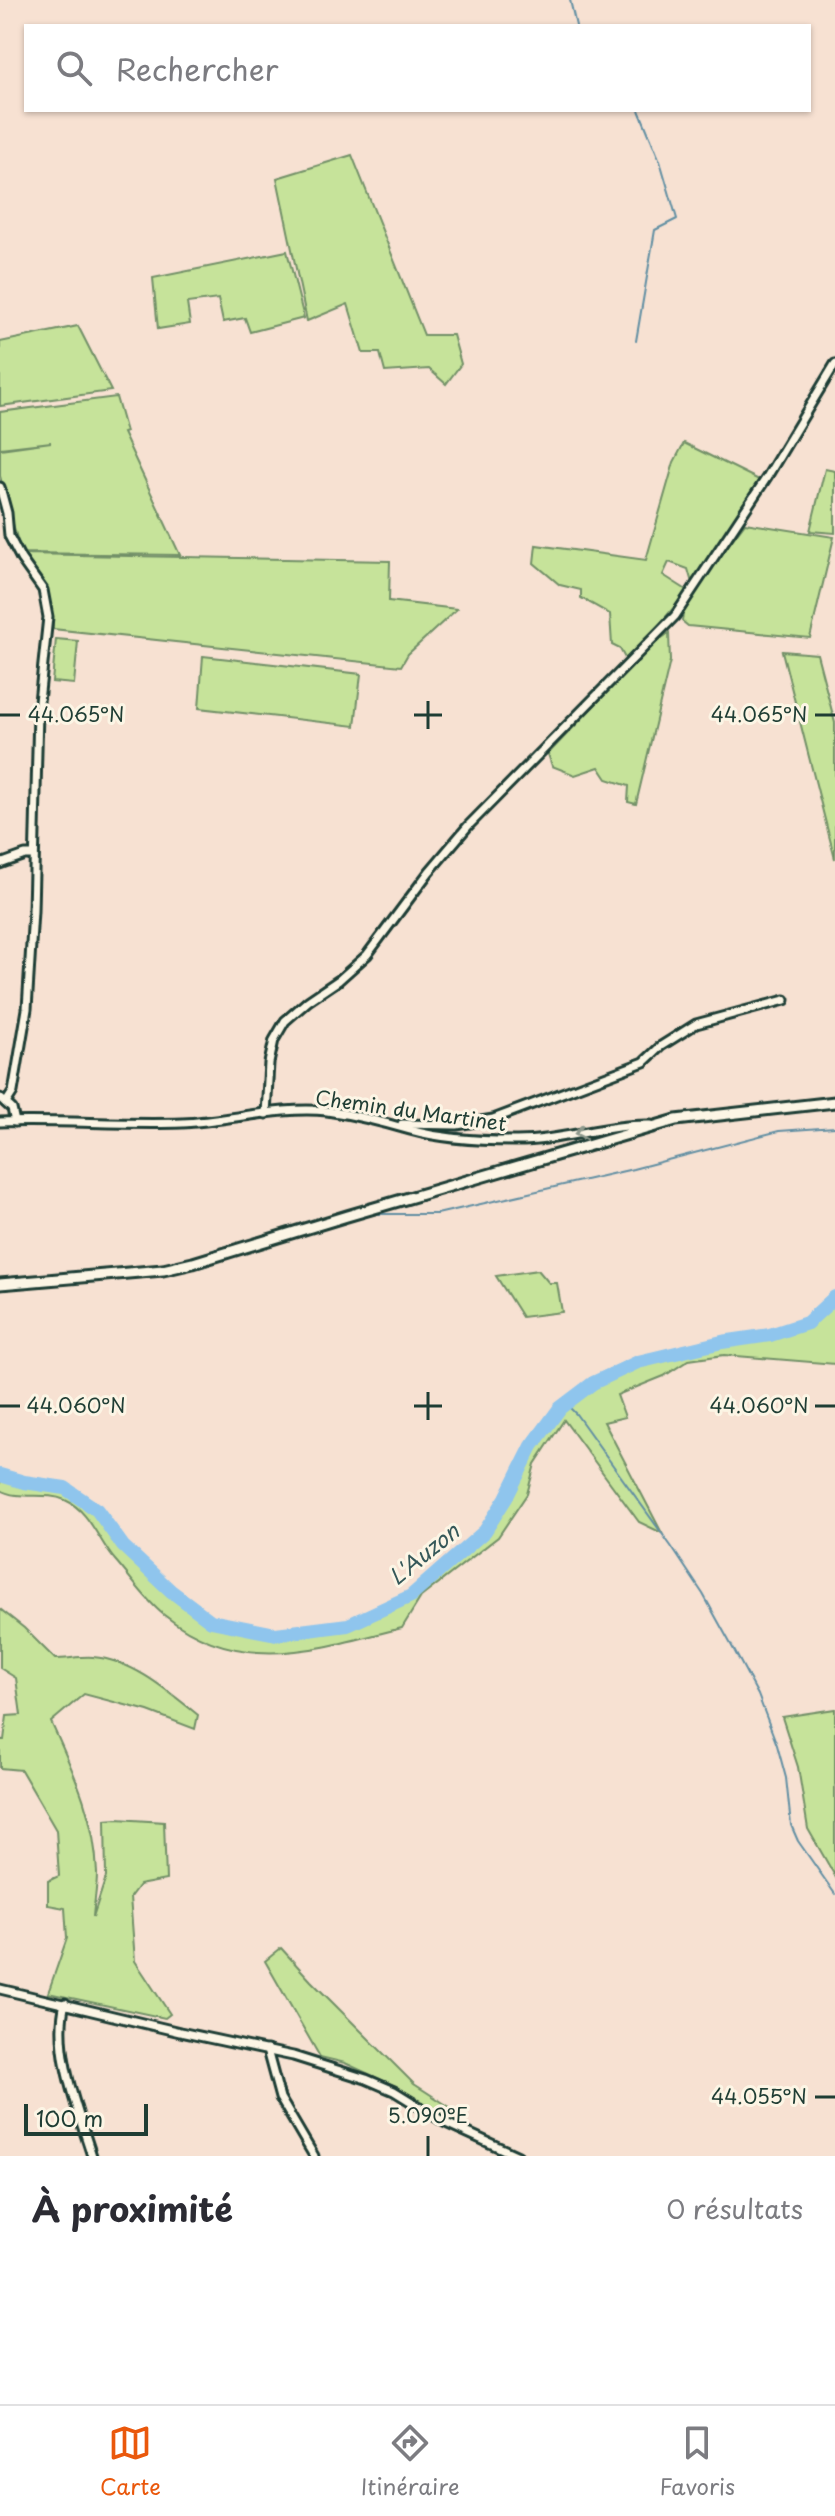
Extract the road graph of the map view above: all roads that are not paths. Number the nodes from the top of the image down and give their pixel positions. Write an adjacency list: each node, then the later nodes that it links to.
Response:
1 (835, 364): 10 (street)
2 (0, 487): 4 (street)
3 (0, 533): 4 (street)
4 (9, 536): 5 (street)
5 (33, 855): 6 (street); 8 (street)
6 (0, 864)
7 (785, 1000): 13 (street)
8 (3, 1100): 12 (street)
9 (835, 1102): 14 (main road)
10 (266, 1114): 12 (street, Chemin du Martinet); 13 (street, Chemin du Martinet)
11 (0, 1122): 12 (street, Chemin du Martinet)
12 (15, 1122)
13 (395, 1123): 14 (street, Chemin du Martinet, one-way to 13)
14 (657, 1125): 15 (main road)
15 (0, 1284)
16 (0, 1989): 17 (street)
17 (65, 2003): 18 (street); 19 (street)
18 (267, 2050): 20 (street); 21 (street)
19 (92, 2156)
20 (314, 2156)
21 (518, 2156)

